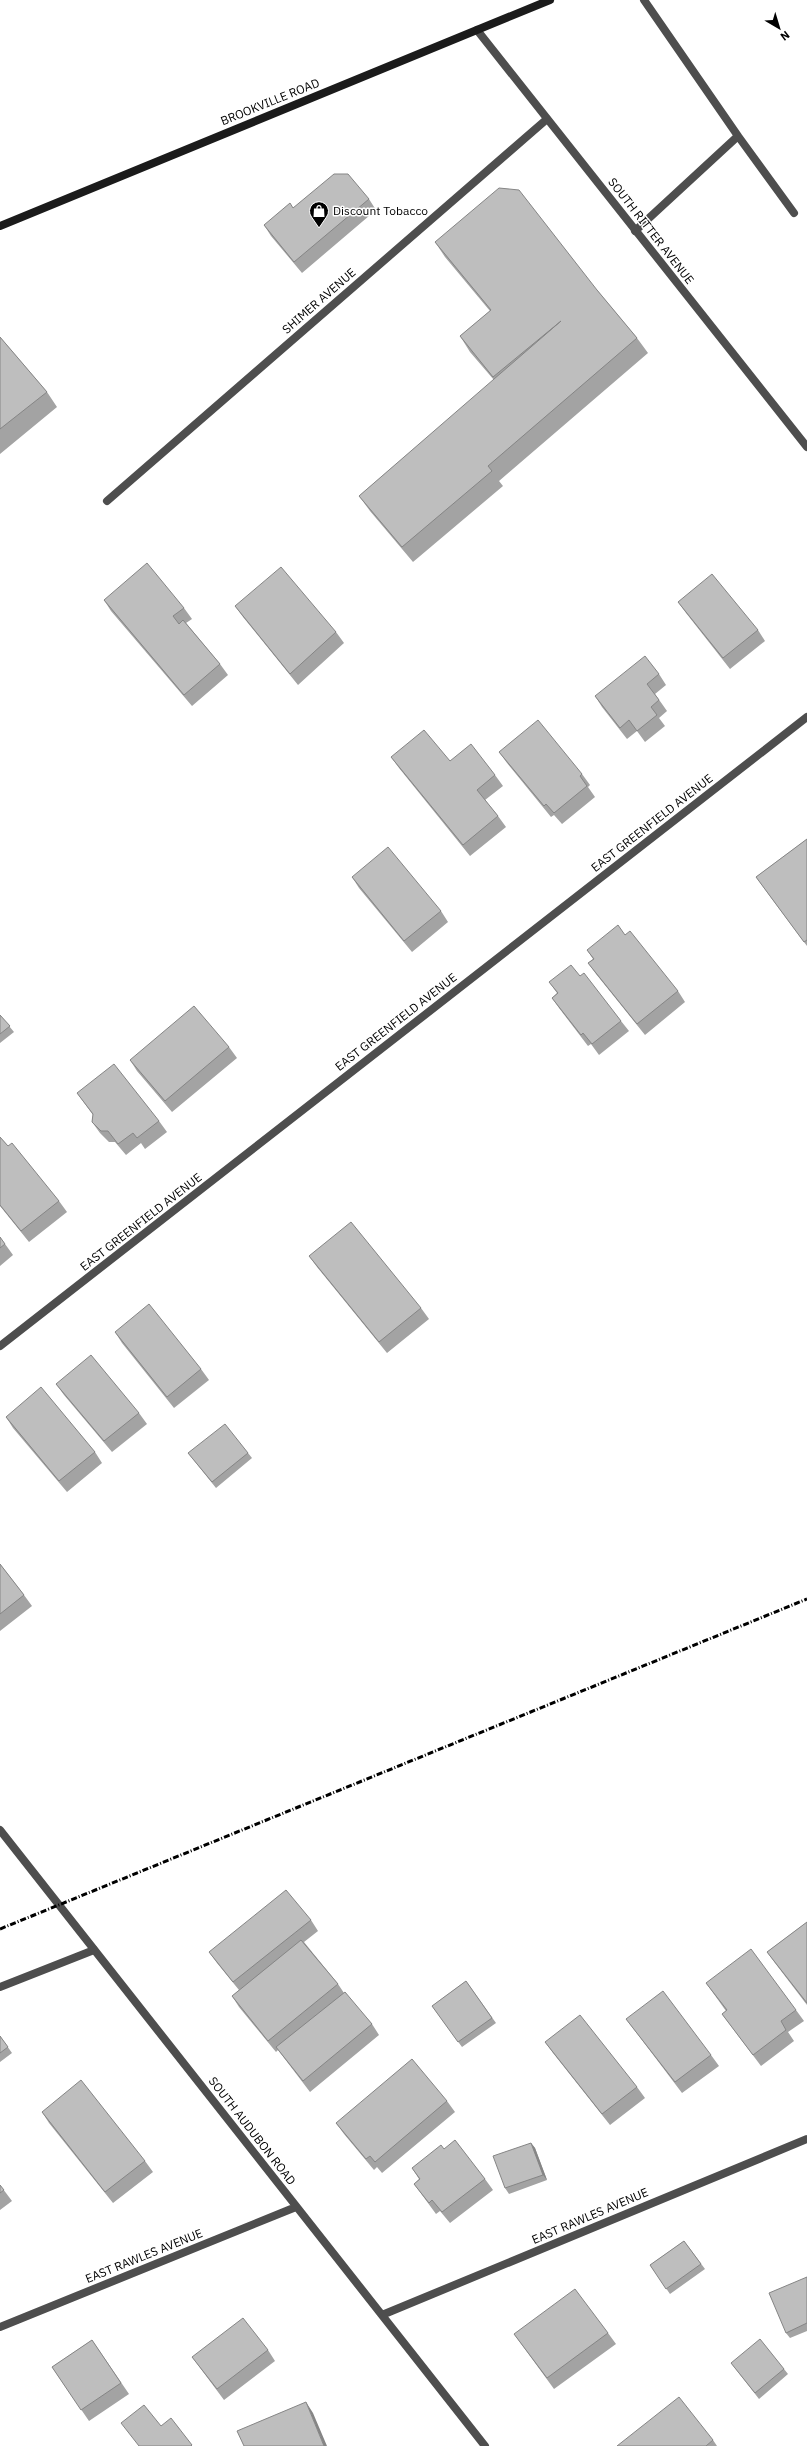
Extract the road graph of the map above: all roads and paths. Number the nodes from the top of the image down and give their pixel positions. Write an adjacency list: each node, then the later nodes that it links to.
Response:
1 (550, 0): 3 (main road, BROOKVILLE ROAD)
2 (644, 0): 5 (street)
3 (477, 30): 4 (street, SOUTH RITTER AVENUE); 7 (main road, BROOKVILLE ROAD)
4 (548, 120): 8 (street, SOUTH RITTER AVENUE); 10 (street, SHIMER AVENUE)
5 (738, 136): 6 (street); 8 (street)
6 (794, 213)
7 (0, 226)
8 (635, 231): 9 (street, SOUTH RITTER AVENUE)
9 (807, 447)
10 (107, 501)
11 (807, 717): 12 (street, EAST GREENFIELD AVENUE)
12 (0, 1346)
13 (0, 1830): 14 (street, SOUTH AUDUBON ROAD)
14 (94, 1950): 15 (street); 17 (street, SOUTH AUDUBON ROAD)
15 (0, 1987)
16 (807, 2139): 18 (street, EAST RAWLES AVENUE)
17 (296, 2207): 18 (street, SOUTH AUDUBON ROAD); 19 (street, EAST RAWLES AVENUE)
18 (382, 2315): 20 (street, SOUTH AUDUBON ROAD)
19 (0, 2327)
20 (485, 2446)

